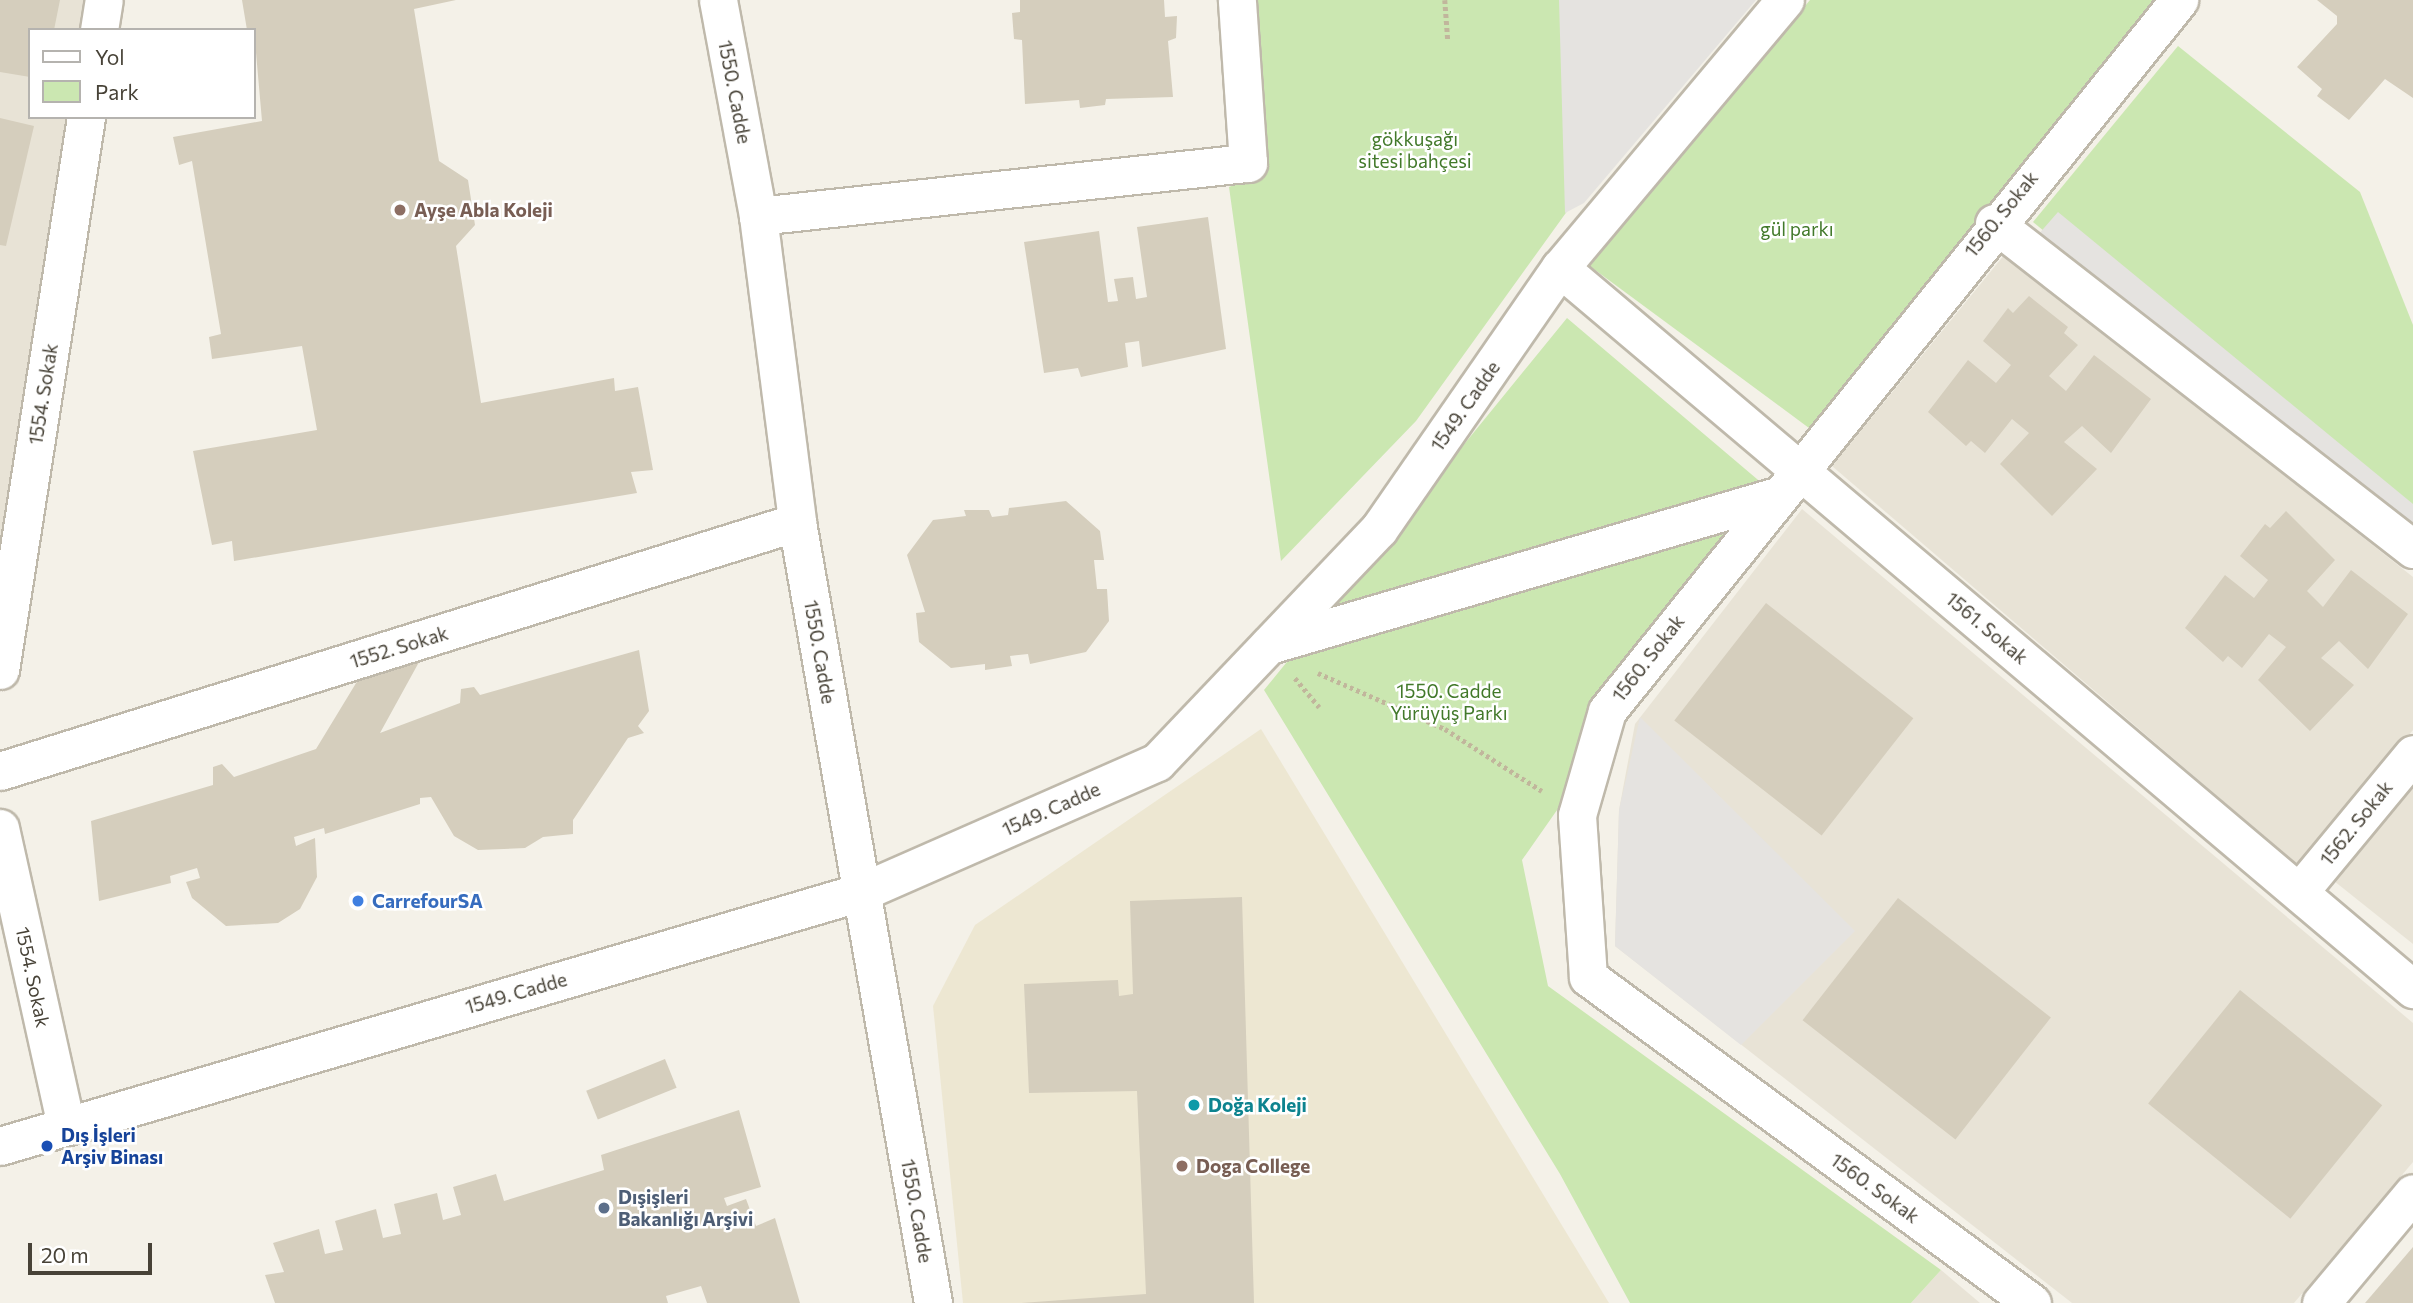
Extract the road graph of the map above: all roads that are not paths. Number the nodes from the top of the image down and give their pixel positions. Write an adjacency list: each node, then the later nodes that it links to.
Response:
1 (104, 0): 6 (street)
2 (718, 0): 8 (street, 1550. Cadde)
3 (1237, 0): 8 (street)
4 (1785, 0): 10 (street, 1549. Cadde)
5 (2179, 0): 9 (street, 1560. Sokak)
6 (99, 28)
7 (86, 119): 15 (street, 1554. Sokak)
8 (758, 216): 12 (street, 1550. Cadde)
9 (1994, 223): 11 (street, 1560. Sokak); 13 (street)
10 (1560, 268): 11 (street, 1561. Sokak); 14 (street, 1549. Cadde)
11 (1788, 482): 14 (street); 20 (street, 1561. Sokak); 26 (street, 1560. Sokak)
12 (797, 522): 17 (street, 1552. Sokak); 19 (street, 1550. Cadde)
13 (2413, 549)
14 (1268, 645): 19 (street, 1549. Cadde)
15 (0, 670)
16 (2413, 754): 20 (street, 1562. Sokak)
17 (0, 771)
18 (0, 828): 22 (street, 1554. Sokak)
19 (861, 892): 22 (street, 1549. Cadde); 25 (street, 1550. Cadde)
20 (2299, 892): 21 (street, 1561. Sokak)
21 (2413, 989)
22 (66, 1126): 23 (street, 1549. Cadde)
23 (0, 1146)
24 (2413, 1194): 27 (street)
25 (933, 1303)
26 (2032, 1303)
27 (2321, 1303)

